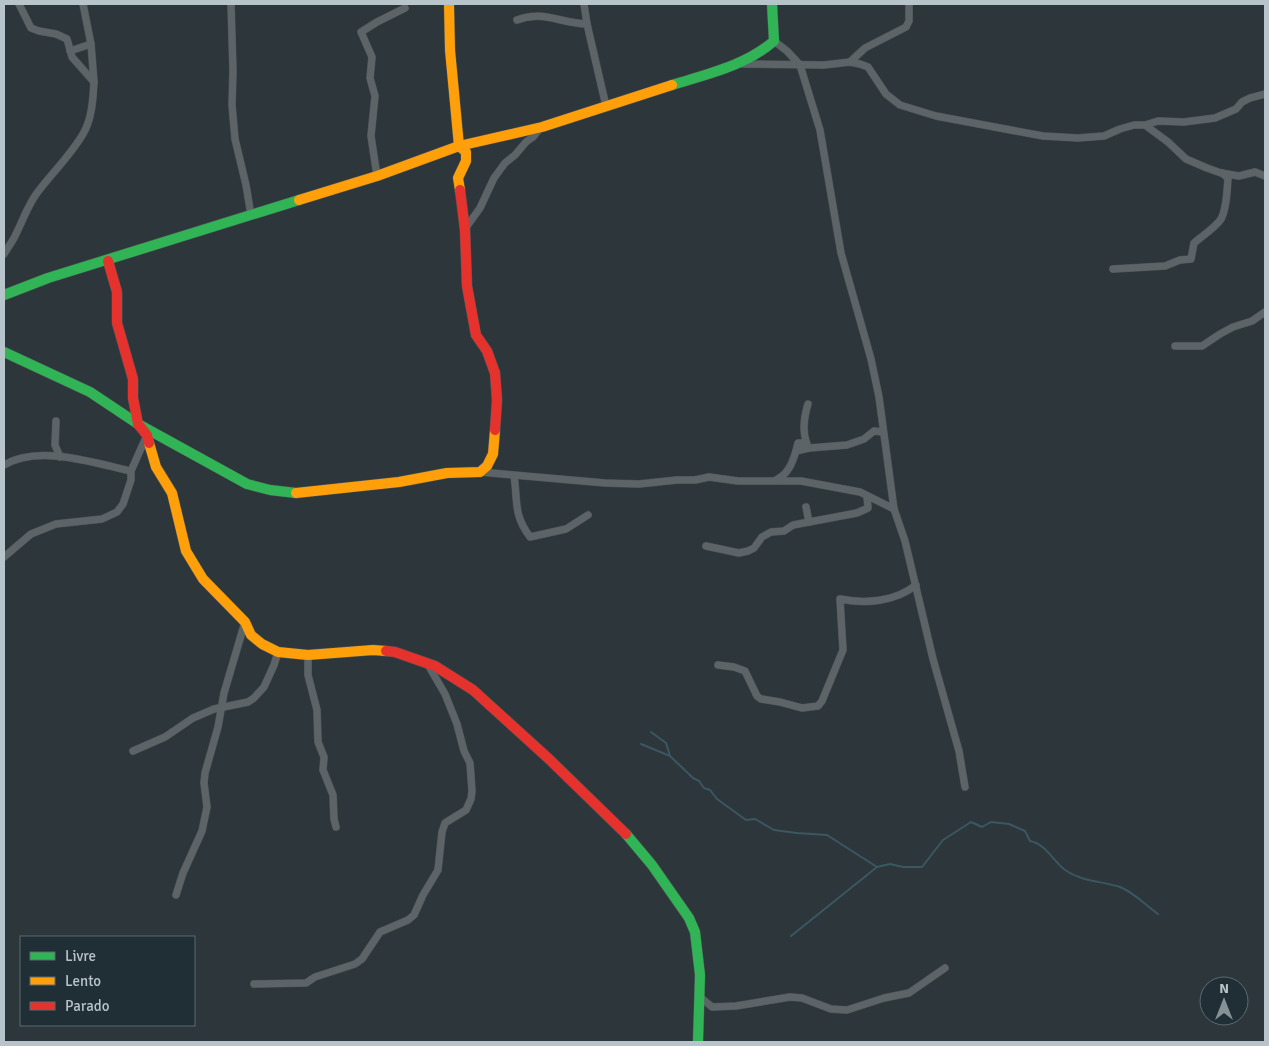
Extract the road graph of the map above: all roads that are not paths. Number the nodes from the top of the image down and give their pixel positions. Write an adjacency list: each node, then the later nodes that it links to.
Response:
1 (19, 4): 13 (street)
2 (83, 4): 12 (street)
3 (231, 4): 26 (street)
4 (449, 4): 22 (street)
5 (584, 4): 10 (street)
6 (772, 4): 11 (street)
7 (909, 4): 14 (street)
8 (405, 8): 24 (street)
9 (516, 20): 10 (street)
10 (587, 24): 19 (street)
11 (774, 42): 15 (street); 16 (street)
12 (91, 44): 13 (street); 17 (street)
13 (70, 51): 17 (street)
14 (850, 62): 16 (street); 20 (street)
15 (738, 64): 16 (street); 19 (street)
16 (800, 65): 38 (street)
17 (94, 82): 28 (street)
18 (1265, 94): 20 (street)
19 (606, 106): 21 (street)
20 (1144, 125): 23 (street)
21 (542, 127): 22 (street); 27 (street)
22 (459, 146): 24 (street); 27 (street)
23 (1221, 173): 25 (street); 30 (street)
24 (377, 176): 26 (street)
25 (1265, 176)
26 (251, 215): 29 (street)
27 (465, 230): 44 (street)
28 (4, 254)
29 (108, 261): 31 (street); 37 (street)
30 (1113, 269)
31 (4, 295)
32 (1265, 312): 33 (street)
33 (1175, 346)
34 (4, 352): 37 (street)
35 (808, 404): 40 (street)
36 (56, 422): 41 (street)
37 (138, 424): 39 (street); 44 (street)
38 (883, 428): 40 (street); 51 (street)
39 (147, 435): 43 (street); 57 (street)
40 (808, 445): 46 (street)
41 (60, 456): 42 (street); 43 (street)
42 (4, 465)
43 (131, 471): 55 (street)
44 (480, 472): 45 (street)
45 (514, 476): 46 (street); 52 (street)
46 (774, 482): 47 (street)
47 (867, 496): 48 (street); 50 (street)
48 (881, 502): 50 (street); 51 (street)
49 (806, 507): 53 (street)
50 (868, 508): 53 (street)
51 (894, 509): 56 (street)
52 (588, 515)
53 (809, 522): 54 (street)
54 (706, 546)
55 (4, 557)
56 (916, 585): 61 (street); 64 (street)
57 (244, 622): 58 (street); 62 (street)
58 (278, 652): 59 (street); 62 (street)
59 (308, 655): 60 (street); 65 (street)
60 (427, 663): 68 (street); 69 (street)
61 (718, 665)
62 (222, 707): 63 (street); 66 (street)
63 (133, 751)
64 (964, 787)
65 (336, 826)
66 (176, 895)
67 (944, 968): 69 (street)
68 (254, 984)
69 (700, 997): 70 (street)
70 (698, 1042)

